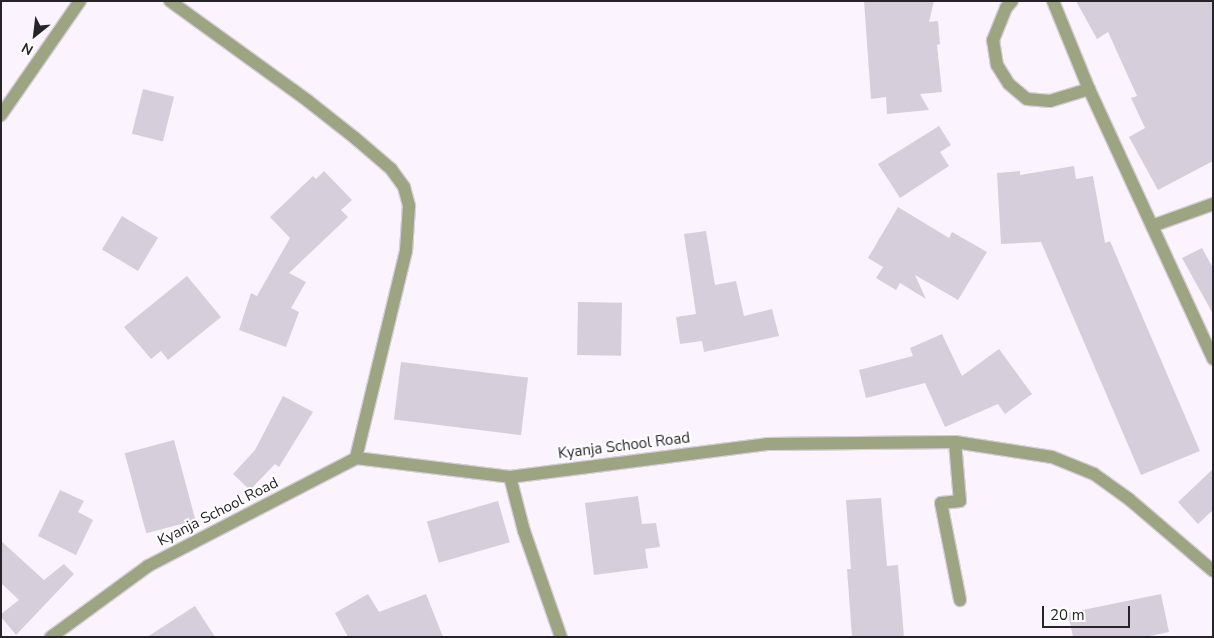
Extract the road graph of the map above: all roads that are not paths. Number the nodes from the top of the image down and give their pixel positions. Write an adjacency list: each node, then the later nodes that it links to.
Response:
1 (80, 1): 6 (street)
2 (170, 1): 11 (street)
3 (1012, 1): 5 (street)
4 (1053, 1): 5 (street)
5 (1089, 89): 8 (street)
6 (1, 114)
7 (1213, 204): 8 (street)
8 (1152, 226): 9 (street)
9 (1213, 359)
10 (956, 442): 12 (street, Kyanja School Road); 13 (street, Kyanja School Road); 14 (street)
11 (356, 458): 12 (street, Kyanja School Road); 15 (street, Kyanja School Road)
12 (510, 478): 16 (street)
13 (1213, 571)
14 (960, 600)
15 (50, 637)
16 (560, 637)

